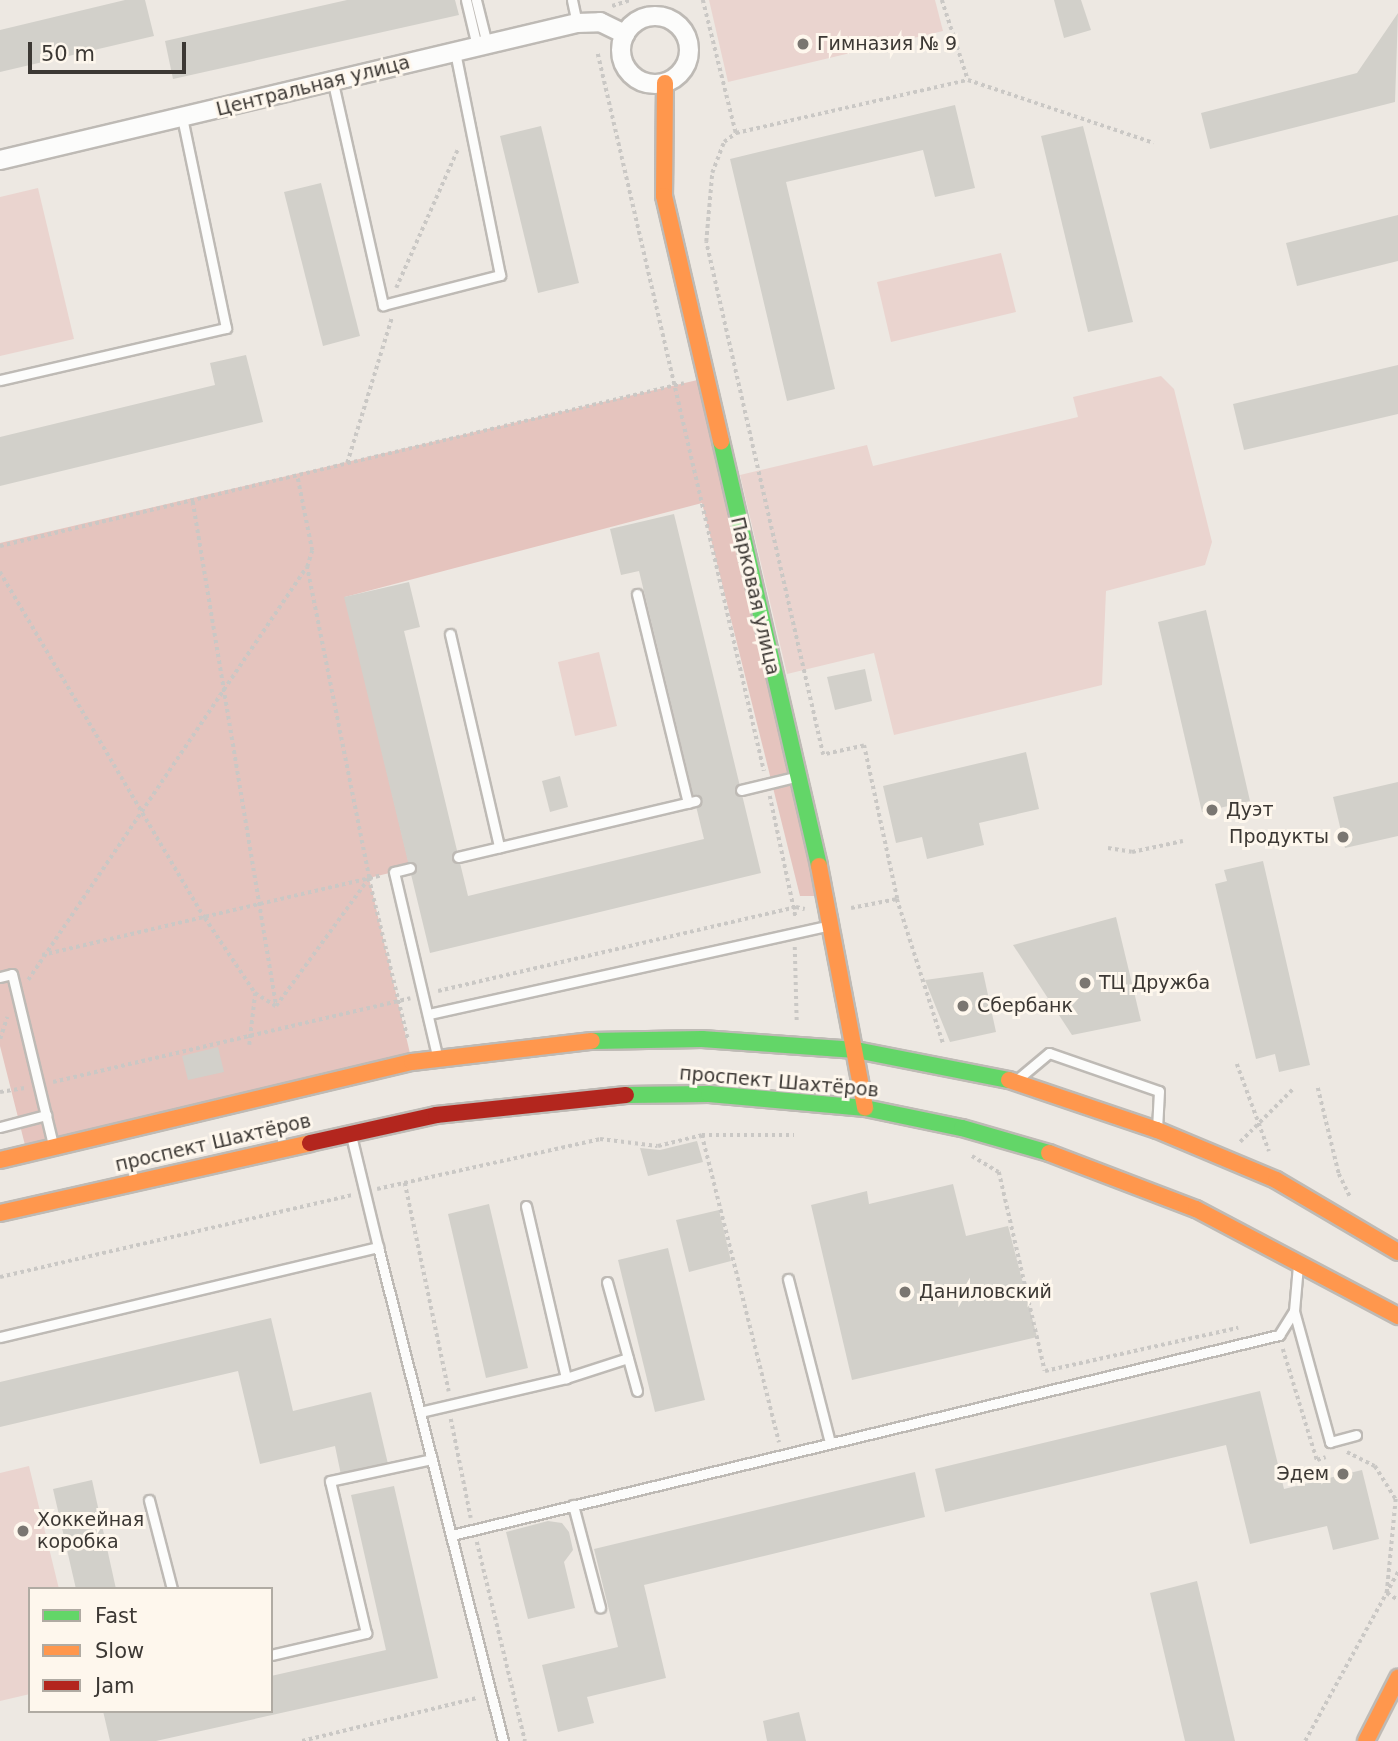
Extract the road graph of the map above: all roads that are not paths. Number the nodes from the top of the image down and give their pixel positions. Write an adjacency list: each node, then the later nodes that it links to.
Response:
1 (466, 0): 8 (lane)
2 (476, 0): 8 (lane)
3 (572, 0): 6 (lane)
4 (672, 0): 5 (street)
5 (665, 17): 7 (street); 11 (street)
6 (578, 23): 7 (street, Центральная улица); 8 (street, Центральная улица)
7 (625, 34): 11 (street)
8 (482, 45): 9 (street, Центральная улица)
9 (455, 51): 10 (street, Центральная улица); 10 (lane)
10 (333, 83): 12 (street, Центральная улица)
11 (665, 83): 17 (main road, Парковая улица)
12 (182, 117): 13 (street, Центральная улица); 14 (lane)
13 (0, 160)
14 (0, 380)
15 (637, 594): 19 (lane)
16 (450, 634): 19 (lane)
17 (797, 777): 18 (lane); 22 (main road, Парковая улица)
18 (741, 790)
19 (499, 847): 20 (lane)
20 (458, 857)
21 (410, 868): 24 (lane)
22 (831, 919): 24 (lane); 25 (main road, Парковая улица)
23 (0, 977): 29 (lane)
24 (429, 1014): 26 (lane)
25 (856, 1050): 26 (main road, проспект Шахтёров); 27 (main road, проспект Шахтёров); 28 (main road, Парковая улица)
26 (437, 1059): 33 (main road, проспект Шахтёров)
27 (1016, 1081): 31 (main road, проспект Шахтёров); 31 (lane)
28 (866, 1108): 32 (main road, проспект Шахтёров); 39 (main road, проспект Шахтёров)
29 (46, 1115): 30 (lane); 33 (lane)
30 (0, 1127)
31 (1157, 1130): 38 (main road, проспект Шахтёров)
32 (351, 1133): 36 (main road, проспект Шахтёров); 37 (lane)
33 (54, 1147): 34 (main road, проспект Шахтёров)
34 (0, 1160)
35 (526, 1206): 46 (lane)
36 (0, 1213)
37 (378, 1247): 44 (lane); 48 (lane)
38 (1398, 1252)
39 (1298, 1263): 42 (lane); 43 (main road, проспект Шахтёров)
40 (788, 1279): 50 (lane)
41 (607, 1282): 45 (lane)
42 (1294, 1311): 49 (lane); 50 (lane)
43 (1398, 1316)
44 (0, 1337)
45 (628, 1358): 46 (lane); 47 (lane)
46 (566, 1378): 48 (lane)
47 (637, 1391)
48 (420, 1412): 51 (lane)
49 (1356, 1435)
50 (830, 1443): 53 (lane)
51 (432, 1459): 54 (lane); 57 (lane)
52 (149, 1500): 55 (lane)
53 (573, 1505): 54 (lane); 56 (lane)
54 (452, 1535): 59 (lane)
55 (171, 1587)
56 (600, 1607)
57 (273, 1655)
58 (1398, 1678): 60 (main road)
59 (503, 1741)
60 (1366, 1741)

